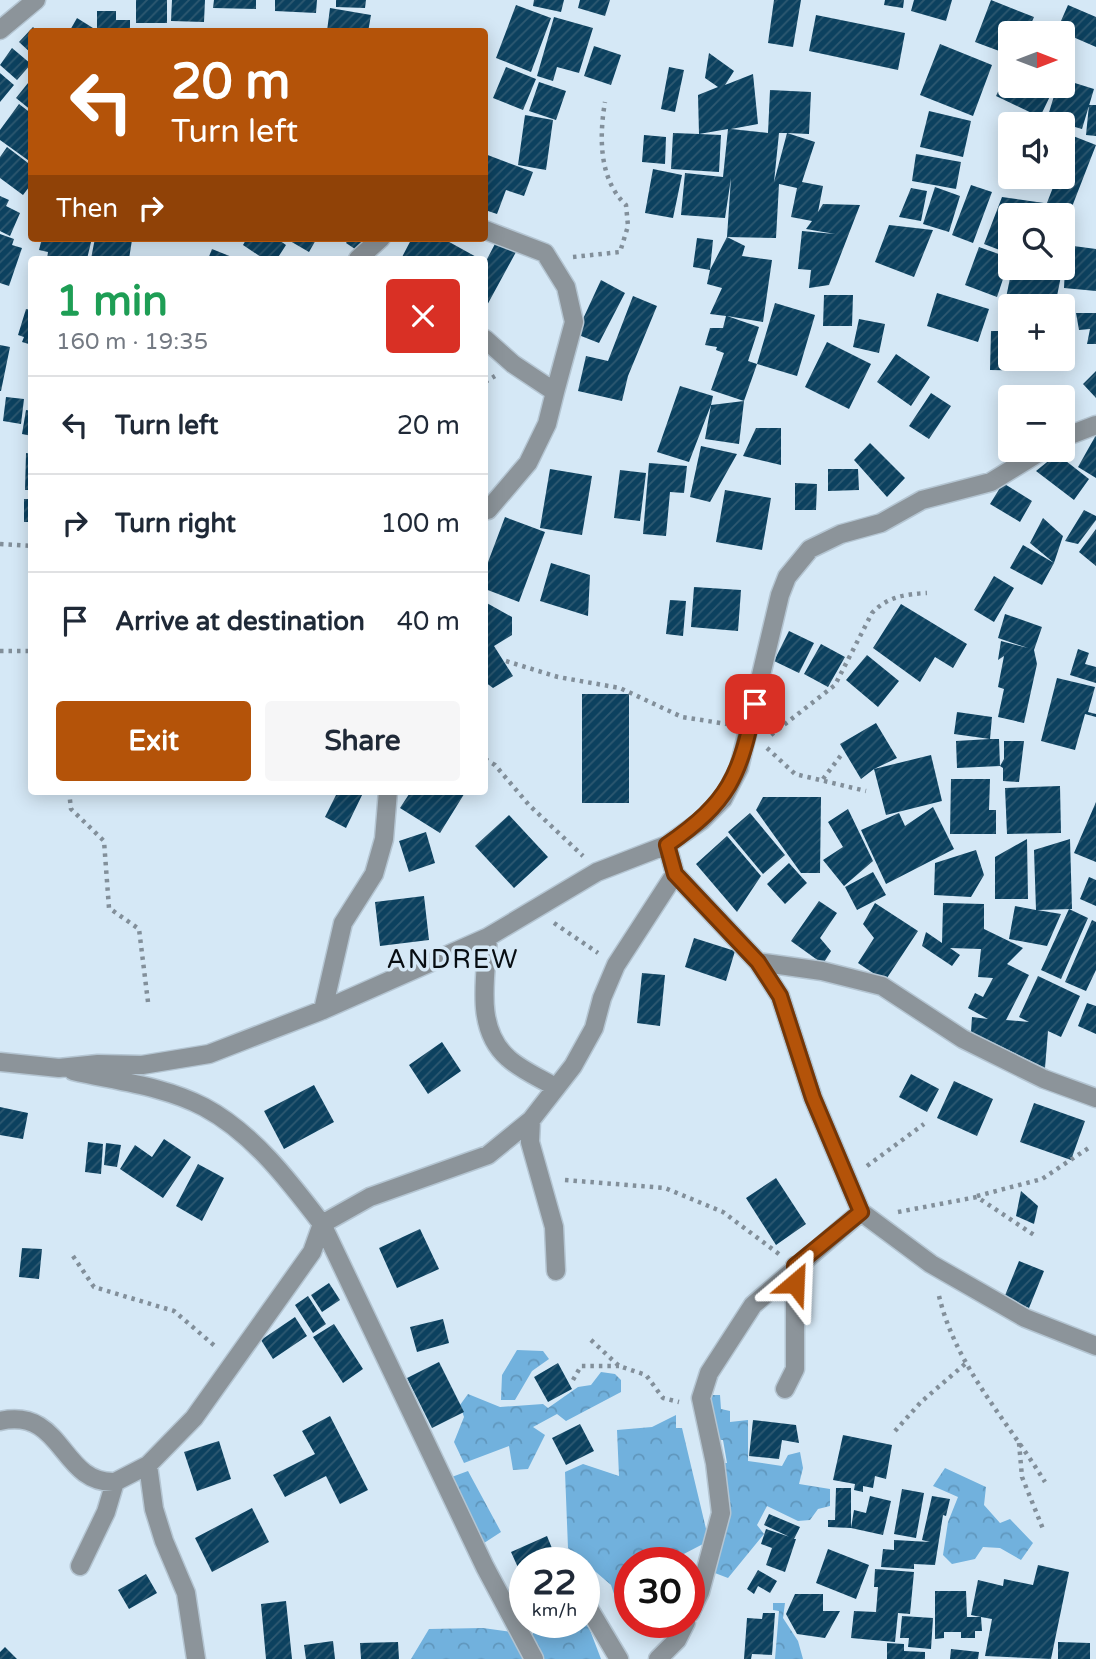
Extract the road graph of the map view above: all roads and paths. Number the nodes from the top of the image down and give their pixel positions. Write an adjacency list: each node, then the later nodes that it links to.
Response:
1 (36, 0): 2 (street)
2 (0, 30)
3 (605, 102): 6 (path)
4 (488, 231): 6 (street)
5 (377, 242): 7 (street)
6 (545, 253): 9 (street)
7 (361, 256)
8 (488, 343): 9 (street)
9 (555, 392): 13 (street)
10 (1096, 425): 11 (street)
11 (1075, 433)
12 (1023, 462): 20 (street)
13 (488, 509)
14 (0, 544): 15 (path)
15 (28, 546)
16 (927, 593): 23 (path)
17 (0, 651): 18 (path)
18 (28, 651)
19 (506, 661): 20 (path)
20 (750, 727): 27 (street)
21 (842, 754): 23 (path)
22 (488, 761): 28 (path)
23 (823, 779): 24 (path)
24 (866, 791)
25 (69, 795): 34 (path)
26 (388, 795): 35 (street)
27 (667, 845): 28 (street); 29 (street)
28 (597, 872): 30 (street)
29 (675, 874): 32 (street); 33 (street)
30 (533, 908): 31 (street); 33 (path)
31 (488, 937): 35 (street); 38 (street)
32 (758, 962): 39 (street); 44 (street)
33 (616, 965): 38 (street)
34 (148, 1002)
35 (323, 1010): 37 (street)
36 (0, 1062): 37 (street)
37 (60, 1068): 47 (street)
38 (555, 1087): 40 (street)
39 (1096, 1098)
40 (531, 1120): 43 (street); 47 (street)
41 (924, 1124): 44 (path)
42 (1090, 1147): 45 (path)
43 (543, 1178): 51 (path); 52 (street)
44 (846, 1181): 46 (street)
45 (977, 1196): 46 (path); 48 (path)
46 (867, 1217): 50 (street); 51 (street)
47 (322, 1224): 55 (street); 73 (street)
48 (1037, 1237)
49 (73, 1256): 55 (path)
50 (931, 1264): 54 (street); 56 (path)
51 (795, 1266): 59 (street); 60 (street)
52 (556, 1271)
53 (591, 1340): 57 (path)
54 (1096, 1346)
55 (233, 1361): 64 (street)
56 (965, 1364): 62 (path); 63 (path)
57 (620, 1366): 58 (path); 60 (path)
58 (573, 1380)
59 (785, 1389)
60 (701, 1398): 69 (street)
61 (0, 1421): 65 (street)
62 (895, 1431)
63 (1018, 1438): 66 (path); 67 (path)
64 (148, 1465): 65 (street); 72 (street)
65 (115, 1482): 68 (street)
66 (1045, 1482)
67 (1043, 1529)
68 (80, 1566)
69 (705, 1570)
70 (600, 1627): 74 (street)
71 (678, 1638): 75 (street)
72 (196, 1659)
73 (534, 1659)
74 (619, 1659)
75 (658, 1659)

